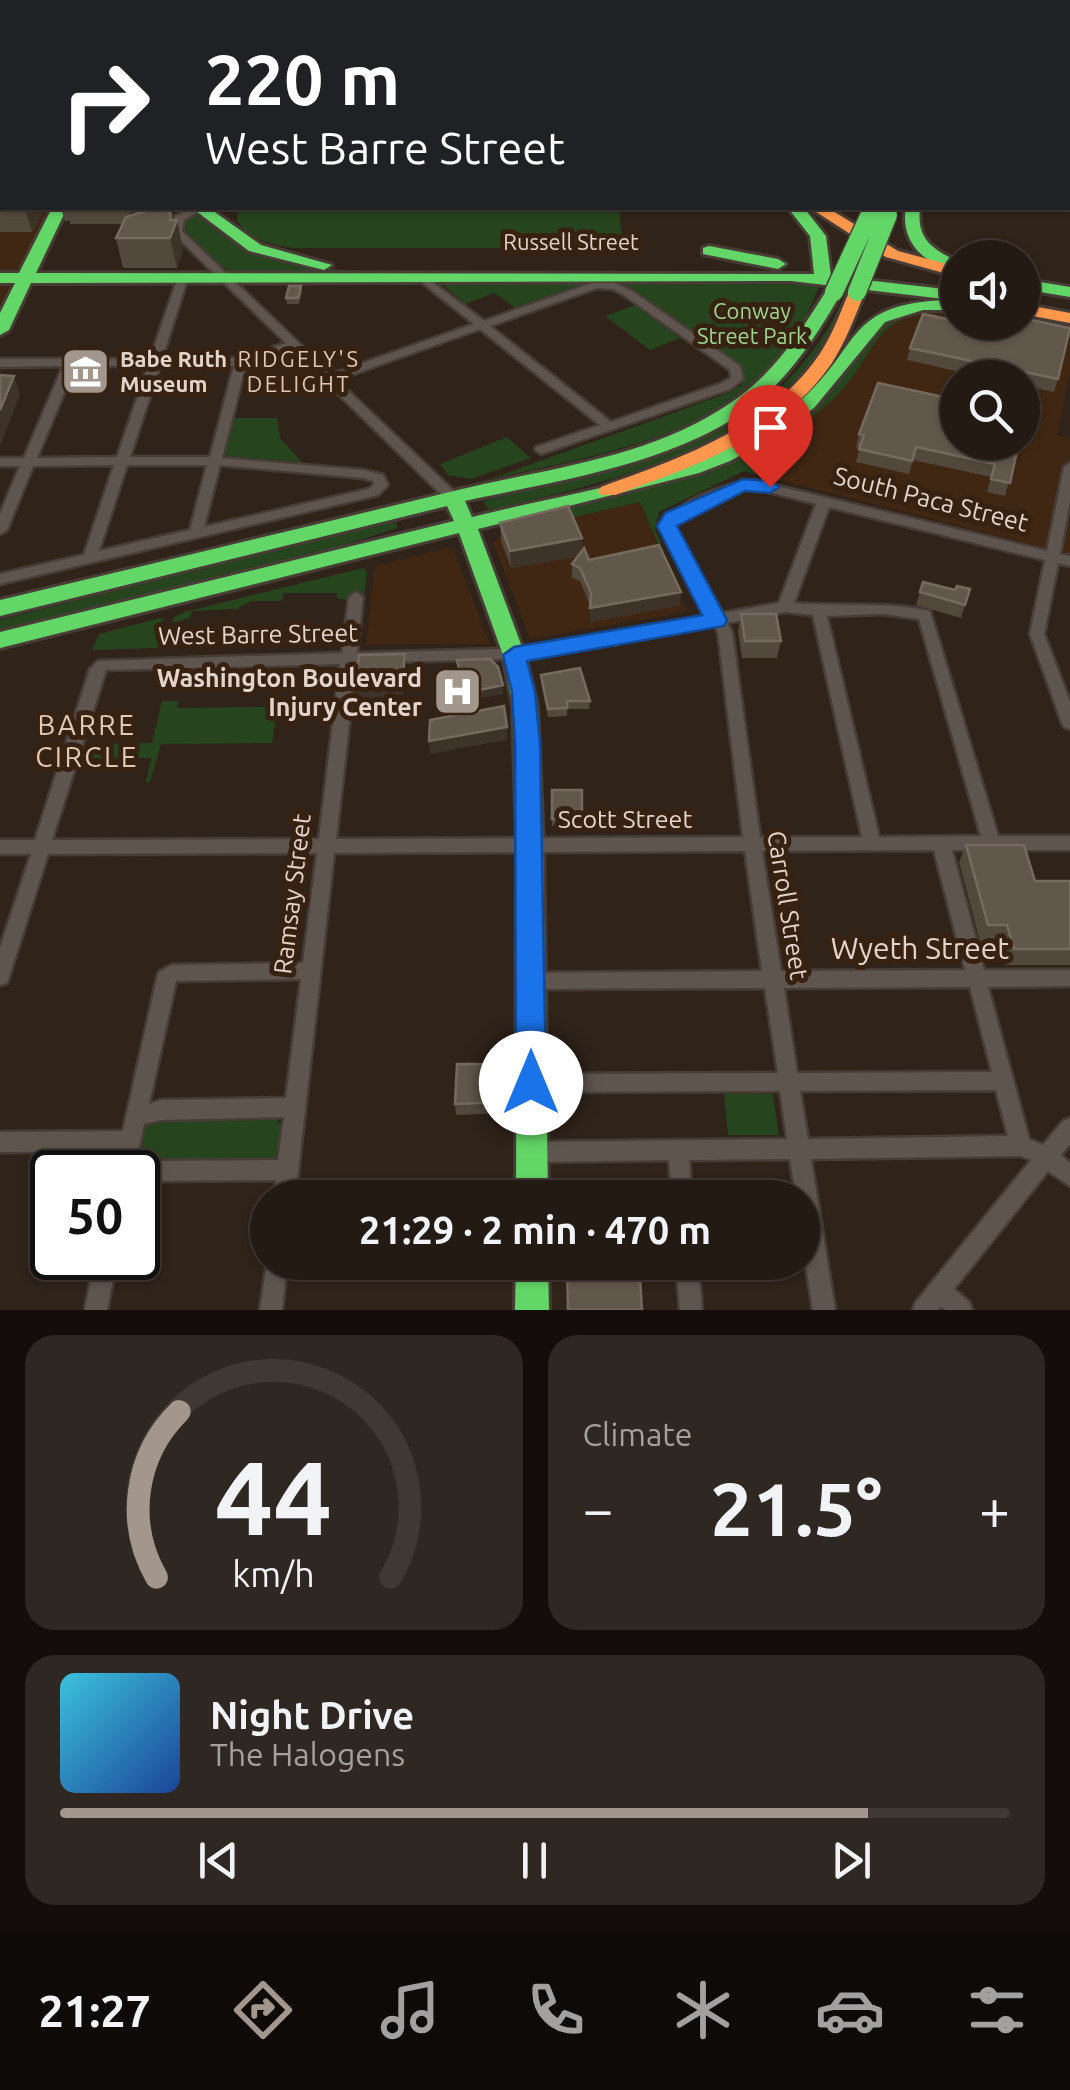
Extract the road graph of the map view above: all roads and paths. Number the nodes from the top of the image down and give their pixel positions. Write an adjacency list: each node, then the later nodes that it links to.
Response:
1 (58, 210): 16 (main road)
2 (154, 210): 9 (street)
3 (196, 210): 9 (street)
4 (203, 210): 13 (main road, Russell Street)
5 (798, 210): 19 (main road)
6 (821, 210): 12 (main road)
7 (871, 210): 19 (main road, bridge)
8 (904, 212): 11 (main road); 19 (main road, bridge)
9 (178, 230): 17 (street)
10 (709, 251): 13 (main road)
11 (940, 258)
12 (940, 264)
13 (783, 265): 19 (main road, Russell Street)
14 (183, 277): 16 (main road, Russell Street); 17 (main road, Russell Street); 34 (street)
15 (0, 278): 16 (main road, Russell Street)
16 (25, 278): 29 (main road)
17 (222, 278): 18 (main road, Russell Street); 30 (street)
18 (423, 278): 19 (main road, Russell Street); 28 (street)
19 (834, 282): 20 (main road, Russell Street); 22 (main road, Russell Street); 43 (main road); 44 (main road)
20 (940, 285)
21 (1040, 288): 23 (main road)
22 (940, 294)
23 (1065, 296): 24 (main road)
24 (1040, 297)
25 (940, 304): 43 (main road)
26 (1040, 312): 27 (main road)
27 (1070, 318)
28 (482, 325): 35 (street); 36 (street); 36 (street)
29 (0, 330)
30 (292, 345): 31 (street); 35 (street)
31 (242, 362): 34 (street); 38 (street)
32 (0, 363): 33 (street)
33 (70, 363): 34 (street); 41 (street)
34 (154, 363): 39 (street)
35 (328, 379): 44 (street)
36 (610, 427): 37 (street)
37 (541, 450)
38 (215, 460): 39 (street); 49 (street); 49 (street)
39 (121, 461): 41 (street); 51 (street)
40 (0, 462): 41 (street)
41 (30, 462): 48 (street)
42 (1070, 468): 50 (street)
43 (608, 492): 47 (main road)
44 (459, 497): 47 (main road); 56 (main road)
45 (824, 501): 46 (street, South Paca Street); 50 (street, South Paca Street); 55 (street)
46 (669, 522): 58 (street, Carroll Street)
47 (467, 524): 59 (main road); 60 (main road)
48 (0, 530)
49 (196, 533): 51 (street)
50 (1052, 557): 52 (street, South Paca Street); 62 (street)
51 (90, 558): 53 (street)
52 (1070, 562)
53 (0, 580)
54 (356, 597): 61 (street, Ramsay Street)
55 (785, 607): 57 (street, West Barre Street); 58 (street, West Barre Street)
56 (0, 608)
57 (820, 611): 64 (street); 66 (street, West Barre Street)
58 (716, 620): 60 (street, West Barre Street); 67 (street, Carroll Street)
59 (0, 640)
60 (514, 655): 61 (street, West Barre Street); 69 (main road)
61 (348, 657): 68 (street, Ramsay Street); 70 (street, West Barre Street)
62 (1070, 722)
63 (1070, 842): 66 (street, Scott Street)
64 (872, 843): 65 (street, Scott Street); 67 (street, Scott Street)
65 (942, 843): 66 (street, Scott Street); 74 (street)
66 (991, 843)
67 (752, 844): 69 (street, Scott Street); 77 (street, Carroll Street)
68 (326, 845): 69 (street, Scott Street); 70 (street, Scott Street); 72 (street, Ramsay Street)
69 (530, 845): 76 (main road)
70 (43, 846): 71 (street, Scott Street); 73 (street)
71 (0, 847)
72 (310, 971): 81 (street, Ramsay Street); 82 (street)
73 (0, 977)
74 (977, 978): 75 (street, Wyeth Street); 77 (street, Wyeth Street); 78 (street)
75 (1070, 978)
76 (531, 981): 77 (street, Wyeth Street); 80 (main road)
77 (774, 982): 79 (street, Carroll Street)
78 (1004, 1080): 79 (street); 86 (street)
79 (790, 1082): 80 (street); 87 (street, Carroll Street)
80 (531, 1083): 90 (main road)
81 (294, 1108): 82 (street); 92 (street, Ramsay Street)
82 (136, 1116): 84 (street)
83 (1070, 1128): 91 (street)
84 (131, 1141): 85 (street); 88 (street)
85 (0, 1142)
86 (1021, 1146): 87 (street); 91 (street)
87 (800, 1148): 89 (street); 107 (street, Carroll Street)
88 (129, 1150)
89 (678, 1150): 90 (street); 97 (street)
90 (532, 1152): 96 (main road)
91 (1047, 1157): 94 (street); 102 (street)
92 (287, 1170): 93 (street); 95 (street, Ramsay Street)
93 (160, 1171)
94 (1070, 1176)
95 (286, 1180)
96 (532, 1180)
97 (680, 1180)
98 (102, 1280): 103 (street)
99 (274, 1280): 104 (street)
100 (532, 1280): 105 (main road)
101 (688, 1280): 106 (street)
102 (940, 1291): 108 (street); 109 (street)
103 (96, 1310)
104 (271, 1310)
105 (532, 1310)
106 (691, 1310)
107 (824, 1310)
108 (924, 1310)
109 (960, 1310)

